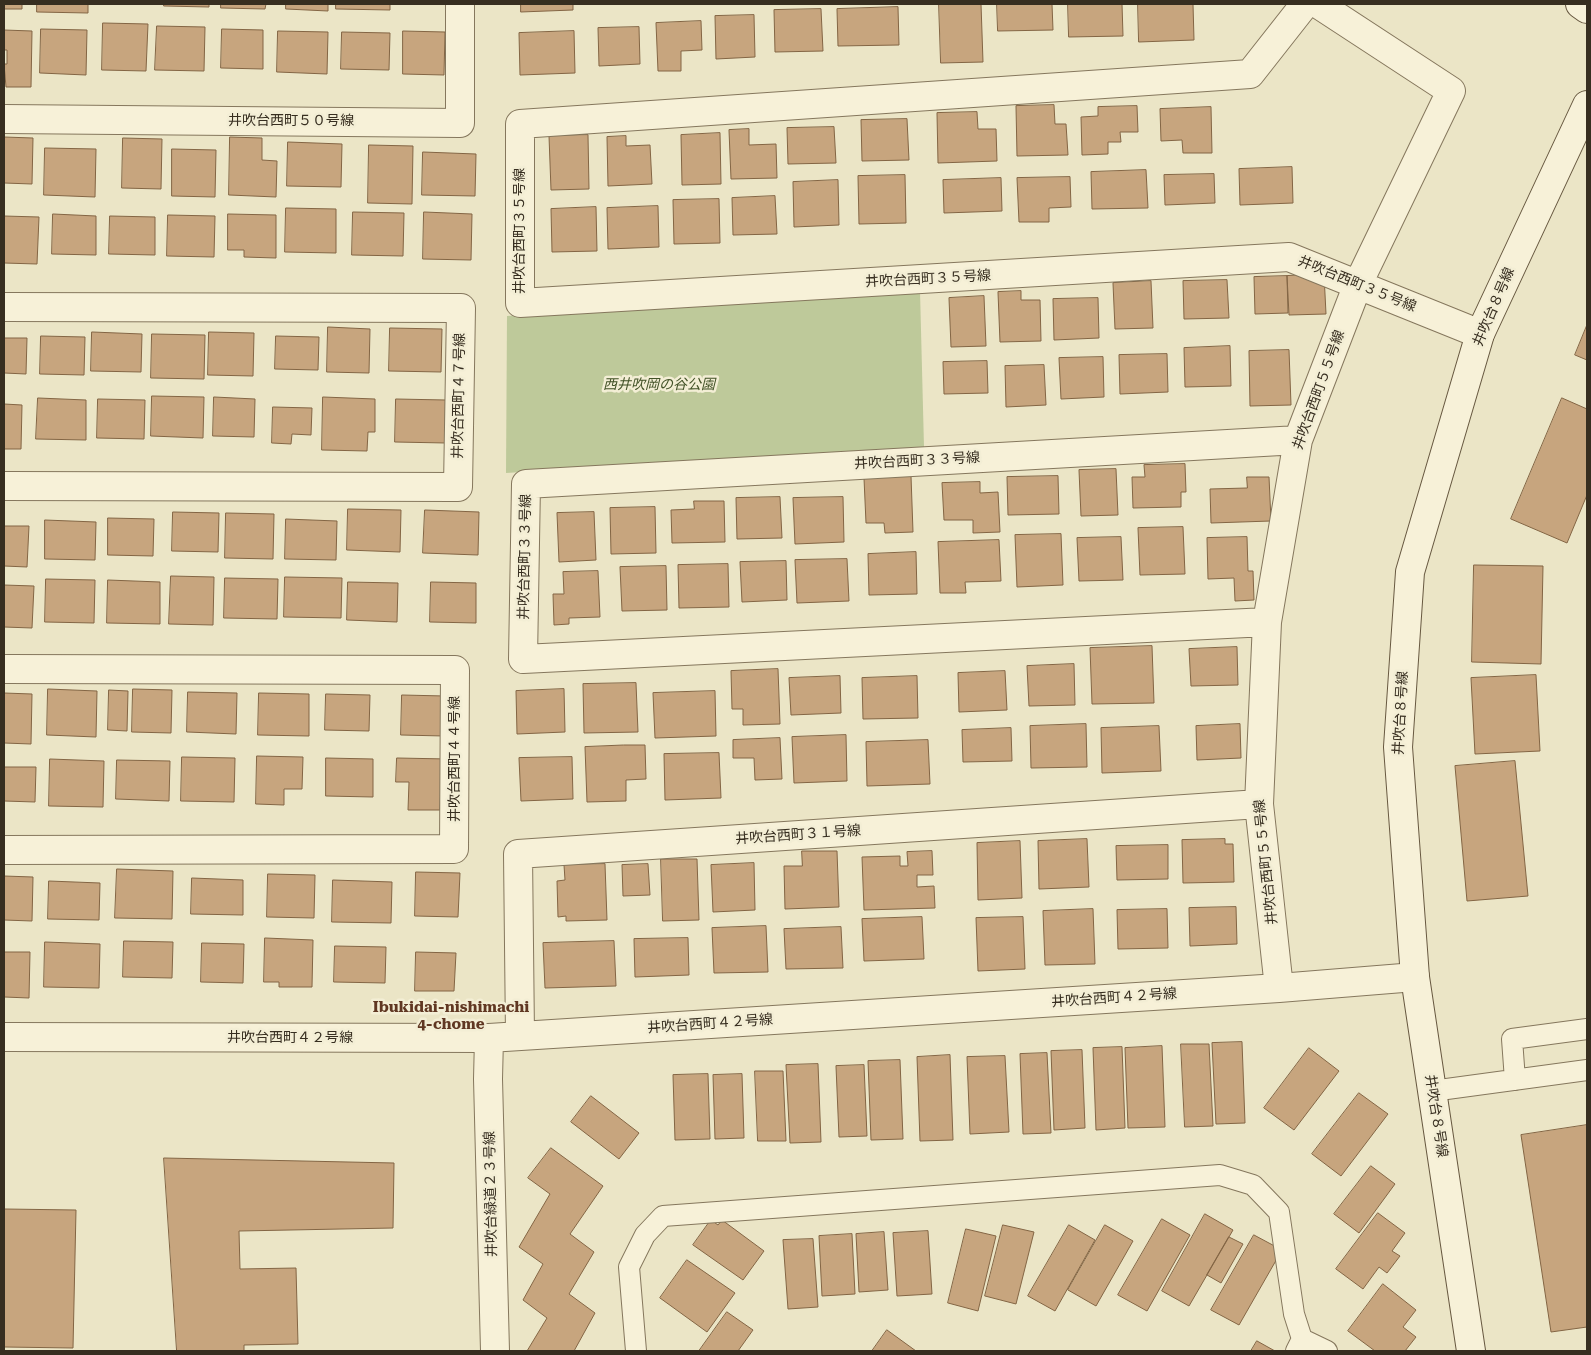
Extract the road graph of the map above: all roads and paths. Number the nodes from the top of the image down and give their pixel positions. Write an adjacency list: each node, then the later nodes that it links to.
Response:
1 (460, 4): 7 (street, 井吹台西町５０号線)
2 (1305, 4): 8 (street, 井吹台西町３５号線)
3 (1318, 4): 8 (street, 井吹台西町５５号線)
4 (1580, 4): 5 (street)
5 (1587, 9)
6 (1587, 105): 10 (street, 井吹台８号線)
7 (4, 119)
8 (1358, 284): 10 (street, 井吹台西町３５号線); 11 (street, 井吹台西町５５号線)
9 (4, 307): 12 (street, 井吹台西町４７号線)
10 (1480, 334): 17 (street, 井吹台８号線)
11 (1298, 440): 13 (street, 井吹台西町５５号線); 13 (street, 井吹台西町３３号線)
12 (4, 486)
13 (1267, 622): 15 (street, 井吹台西町５５号線)
14 (4, 669): 16 (street, 井吹台西町４４号線)
15 (1259, 804): 18 (street, 井吹台西町５５号線); 20 (street, 井吹台西町３１号線)
16 (4, 850)
17 (1415, 977): 18 (street, 井吹台西町４２号線); 25 (street, 井吹台８号線)
18 (1279, 988): 20 (street, 井吹台西町４２号線)
19 (1587, 1029): 24 (lane)
20 (520, 1036): 22 (street, 井吹台西町４２号線)
21 (4, 1038): 22 (street, 井吹台西町４２号線)
22 (489, 1038): 27 (street, 井吹台緑道２３号線)
23 (1587, 1070): 24 (lane)
24 (1515, 1080): 25 (lane)
25 (1432, 1091): 30 (street, 井吹台８号線)
26 (1299, 1345): 28 (lane); 29 (lane)
27 (494, 1351)
28 (636, 1351)
29 (1327, 1351)
30 (1471, 1351)

